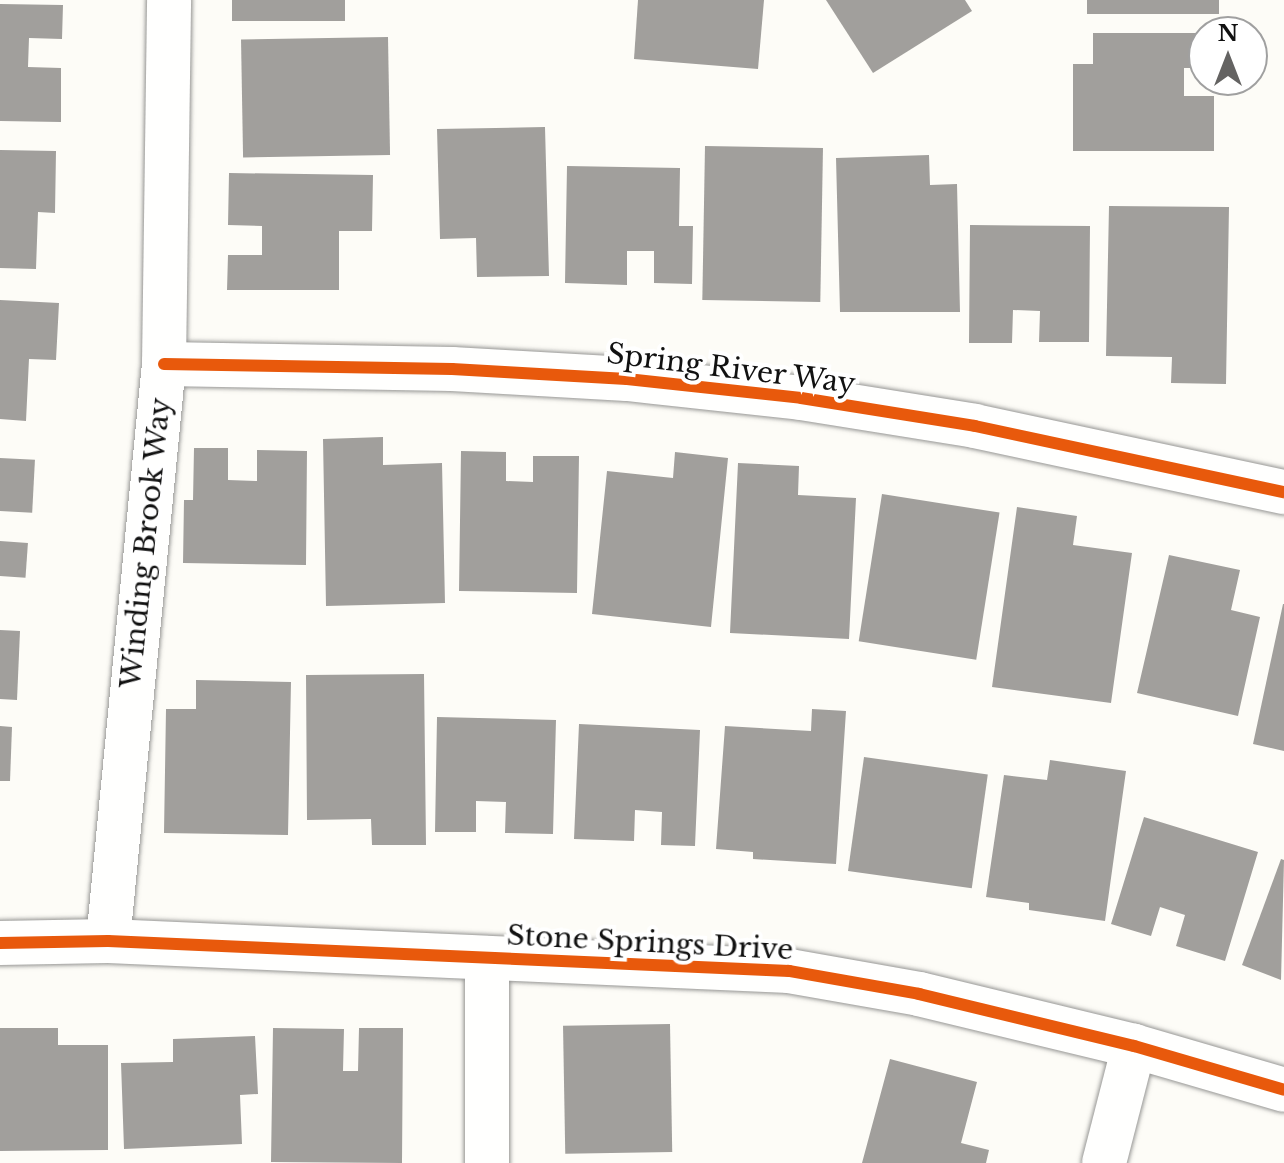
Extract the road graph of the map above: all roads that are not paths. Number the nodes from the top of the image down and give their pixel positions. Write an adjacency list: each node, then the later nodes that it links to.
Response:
1 (169, 0): 2 (street, Winding Brook Way)
2 (164, 364): 3 (street, Spring River Way); 4 (street, Winding Brook Way)
3 (1284, 492)
4 (108, 941): 5 (street, Stone Springs Drive); 6 (street, Stone Springs Drive)
5 (0, 943)
6 (487, 958): 7 (street, Stone Springs Drive); 9 (street)
7 (1134, 1046): 8 (street, Stone Springs Drive); 10 (street)
8 (1284, 1090)
9 (487, 1163)
10 (1104, 1163)

